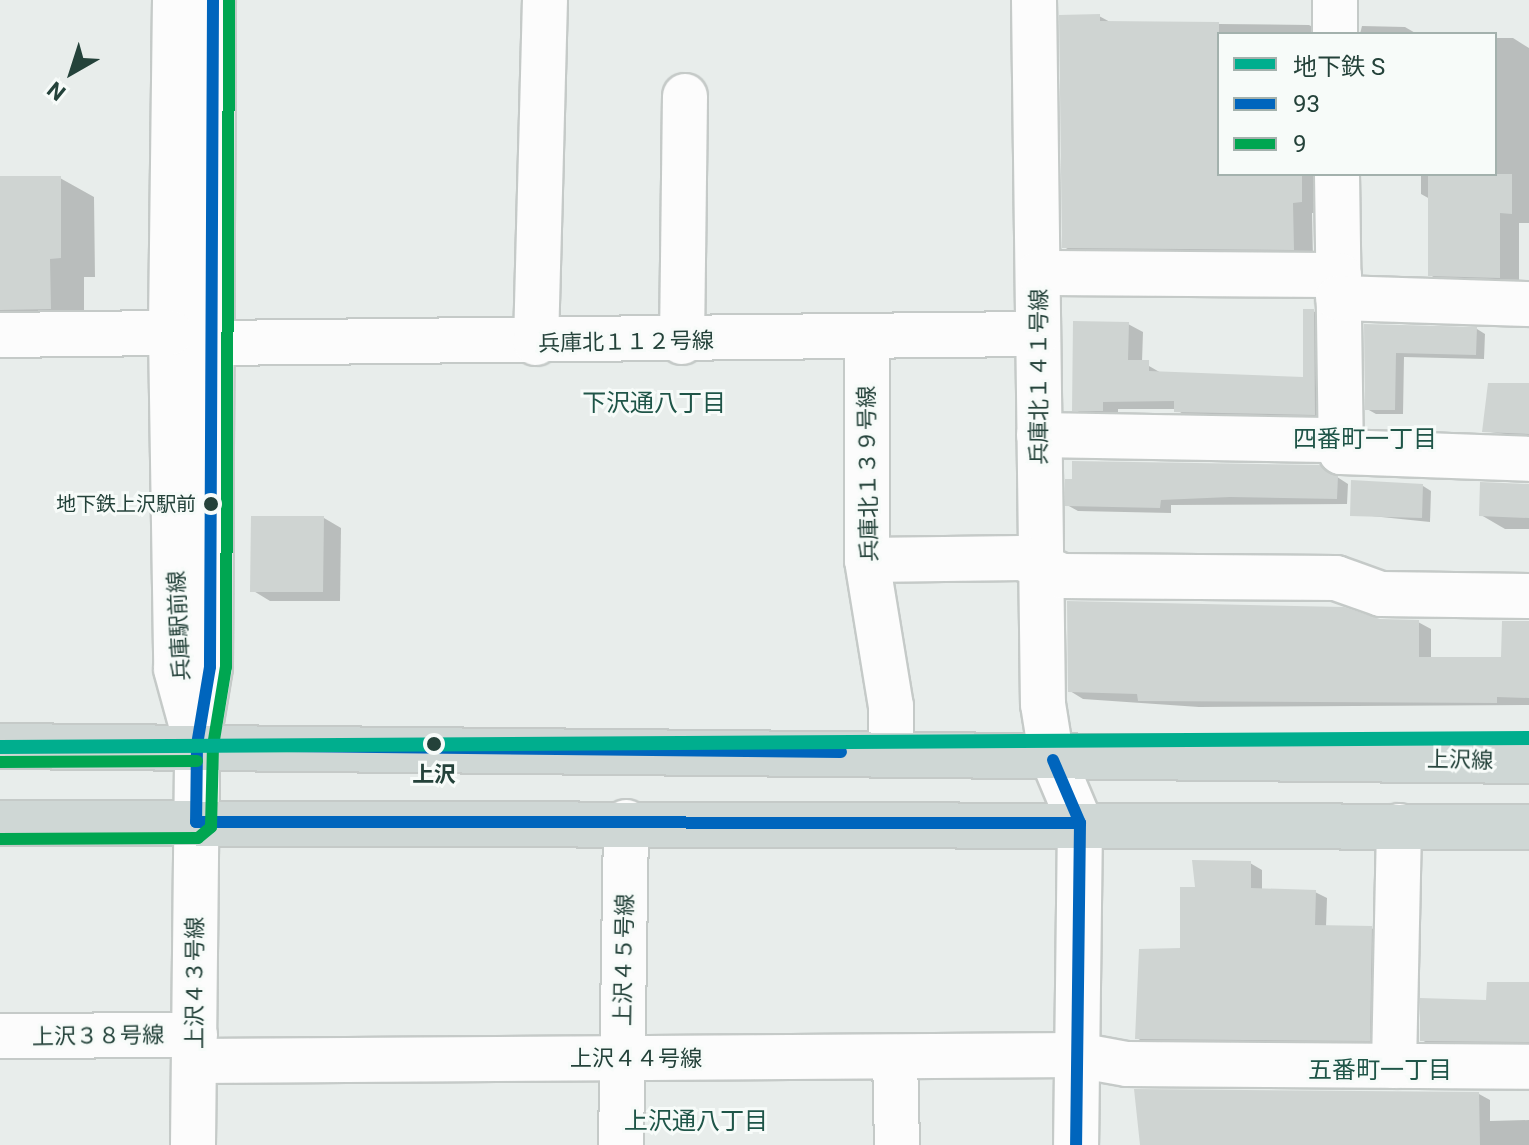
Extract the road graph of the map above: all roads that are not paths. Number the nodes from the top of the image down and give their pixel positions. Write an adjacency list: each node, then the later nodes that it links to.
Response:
1 (175, 0): 12 (street, 兵庫駅前線)
2 (213, 0): 17 (street, 兵庫駅前線)
3 (545, 0): 18 (street)
4 (1034, 0): 9 (street, 兵庫北１４１号線)
5 (1335, 0): 6 (street)
6 (1335, 32)
7 (685, 96): 16 (street)
8 (1337, 176): 10 (street)
9 (1039, 273): 10 (street); 13 (street, 兵庫北１４１号線)
10 (1339, 287): 11 (street); 20 (street)
11 (1529, 304)
12 (171, 333): 14 (street); 25 (street, 兵庫駅前線)
13 (1038, 334): 15 (street, 兵庫北１１２号線); 19 (street, 兵庫北１４１号線)
14 (0, 335)
15 (867, 339): 16 (street, 兵庫北１１２号線); 22 (street, 兵庫北１３９号線)
16 (682, 342): 18 (street, 兵庫北１１２号線)
17 (213, 343): 18 (street, 兵庫北１１２号線); 25 (street, 兵庫駅前線)
18 (536, 343)
19 (1039, 435): 20 (street); 23 (street, 兵庫北１４１号線)
20 (1340, 440): 21 (street)
21 (1529, 459)
22 (867, 560): 23 (street); 27 (street, 兵庫北１３９号線)
23 (1041, 567): 24 (street); 28 (street, 兵庫北１４１号線)
24 (1529, 596)
25 (197, 745): 26 (main road, 上沢線); 27 (main road, 上沢線); 30 (street, 上沢４３号線)
26 (0, 746)
27 (891, 752): 28 (main road, 上沢線)
28 (1051, 754): 29 (main road, 上沢線); 33 (street, 兵庫北１４１号線)
29 (1529, 761)
30 (196, 822): 31 (main road); 32 (main road); 37 (street, 上沢４３号線)
31 (626, 822): 33 (main road); 40 (street, 上沢４５号線)
32 (0, 823)
33 (1080, 823): 34 (main road); 38 (street)
34 (1399, 826): 35 (main road); 41 (street)
35 (1529, 827)
36 (0, 1036): 37 (street, 上沢３８号線)
37 (195, 1048): 40 (street, 上沢４４号線); 43 (street, 上沢４３号線)
38 (1077, 1055): 39 (street, 上沢４４号線); 41 (street, 上沢４４号線); 46 (street)
39 (895, 1057): 40 (street, 上沢４４号線); 45 (street)
40 (623, 1059): 44 (street, 上沢４５号線)
41 (1394, 1066): 42 (street, 上沢４４号線)
42 (1529, 1067)
43 (193, 1145)
44 (621, 1145)
45 (897, 1145)
46 (1076, 1145)

